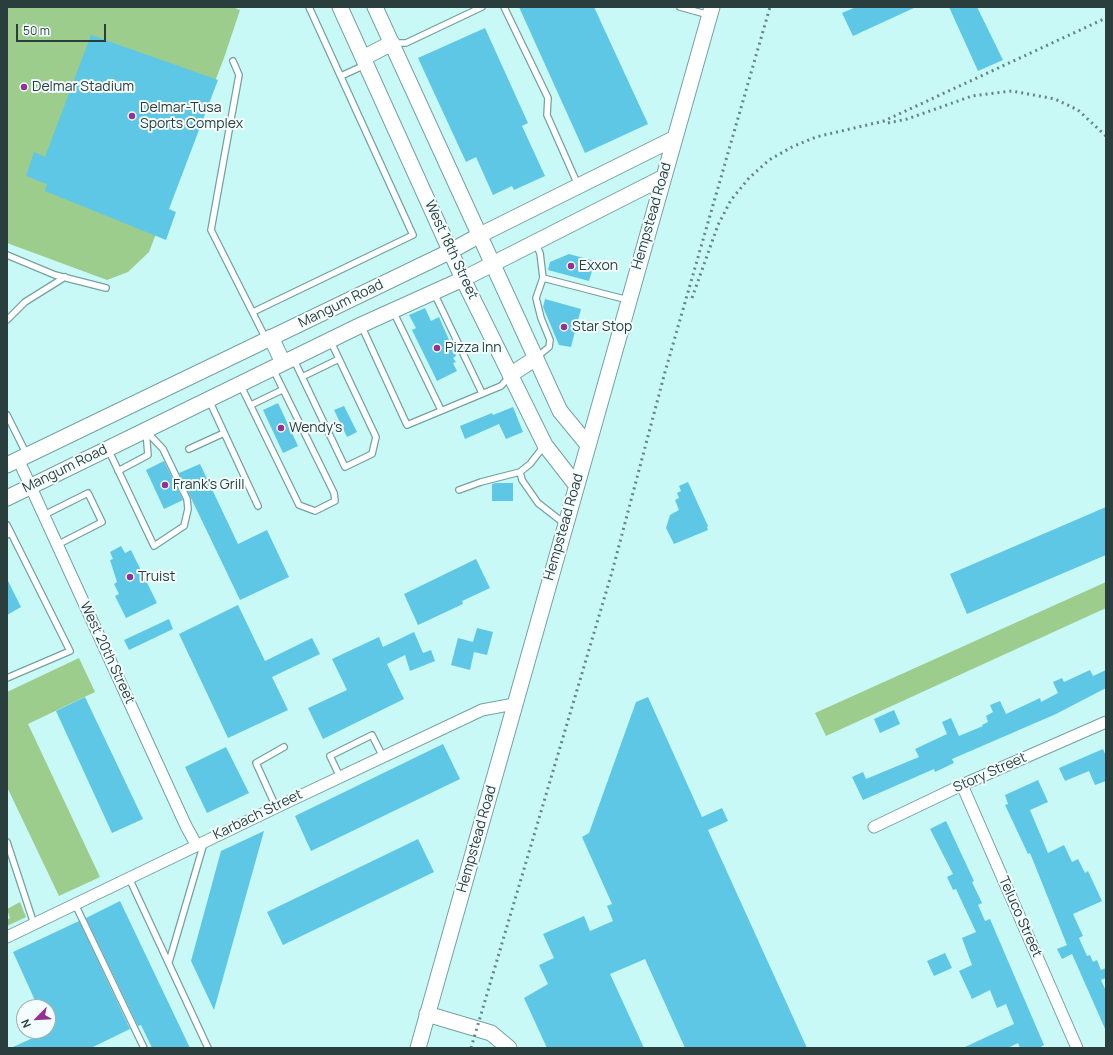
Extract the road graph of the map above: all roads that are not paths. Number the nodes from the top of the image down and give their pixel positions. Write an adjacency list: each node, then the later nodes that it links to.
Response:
1 (310, 7): 11 (lane)
2 (340, 7): 10 (main road, West 18th Street)
3 (375, 7): 8 (main road)
4 (482, 7): 8 (lane)
5 (504, 7): 14 (lane)
6 (680, 7): 7 (lane)
7 (710, 11): 12 (main road, Hempstead Road)
8 (392, 43): 10 (main road); 15 (main road)
9 (233, 61): 27 (lane)
10 (364, 62): 11 (lane); 17 (main road, West 18th Street)
11 (341, 76): 27 (lane)
12 (673, 139): 13 (main road, Hempstead Road); 14 (main road, Mangum Road)
13 (662, 178): 16 (main road, Mangum Road); 25 (main road, Hempstead Road)
14 (579, 187): 15 (main road, Mangum Road)
15 (480, 235): 17 (main road, Mangum Road); 19 (main road)
16 (535, 243): 19 (main road, Mangum Road); 21 (lane)
17 (451, 251): 22 (main road, West 18th Street); 30 (main road, Mangum Road)
18 (7, 255): 20 (lane)
19 (492, 264): 22 (main road, Mangum Road); 32 (main road)
20 (65, 277): 23 (lane); 28 (lane)
21 (542, 278): 25 (lane); 32 (lane)
22 (463, 279): 24 (main road, Mangum Road); 35 (main road, West 18th Street)
23 (106, 288)
24 (434, 292): 26 (main road, Mangum Road); 39 (lane)
25 (628, 300): 48 (main road, Hempstead Road)
26 (393, 310): 29 (main road, Mangum Road); 42 (lane)
27 (253, 312): 30 (lane)
28 (7, 320)
29 (361, 325): 31 (main road, Mangum Road); 42 (lane)
30 (269, 338): 34 (main road); 51 (main road, Mangum Road)
31 (330, 340): 33 (lane); 34 (main road, Mangum Road)
32 (536, 358): 35 (main road); 48 (main road)
33 (339, 359): 36 (lane); 36 (lane)
34 (283, 363): 36 (lane); 37 (main road, Mangum Road); 38 (lane)
35 (510, 375): 39 (lane); 47 (main road, West 18th Street)
36 (302, 377)
37 (240, 384): 40 (main road, Mangum Road); 41 (lane)
38 (282, 390): 41 (lane); 41 (lane)
39 (482, 393): 42 (lane)
40 (209, 399): 45 (main road, Mangum Road); 46 (lane)
41 (251, 405)
42 (441, 410)
43 (7, 415): 44 (lane)
44 (10, 428): 51 (lane)
45 (146, 431): 49 (main road, Mangum Road); 52 (lane); 52 (lane)
46 (224, 433): 50 (lane); 58 (lane)
47 (544, 445): 53 (lane); 54 (main road, West 18th Street)
48 (588, 445): 54 (main road, Hempstead Road)
49 (108, 449): 52 (lane); 55 (main road, Mangum Road)
50 (189, 449)
51 (17, 460): 55 (street, West 20th Street)
52 (118, 471)
53 (520, 472): 56 (lane); 60 (lane)
54 (576, 485): 60 (main road, Hempstead Road)
55 (30, 486): 57 (main road, Mangum Road); 59 (street, West 20th Street)
56 (459, 490)
57 (7, 498)
58 (258, 506)
59 (44, 515): 63 (street, West 20th Street); 63 (lane)
60 (565, 524): 65 (main road, Hempstead Road)
61 (7, 525): 62 (lane)
62 (9, 534): 64 (lane)
63 (58, 545): 74 (street, West 20th Street)
64 (7, 678)
65 (514, 704): 68 (street, Karbach Street); 80 (main road, Hempstead Road)
66 (1106, 722): 70 (street, Story Street)
67 (284, 747): 71 (lane)
68 (383, 757): 69 (street, Karbach Street); 69 (lane)
69 (340, 777): 71 (street, Karbach Street)
70 (962, 785): 72 (street, Story Street); 85 (street, Teluco Street)
71 (276, 807): 74 (street, Karbach Street)
72 (874, 827)
73 (7, 842): 77 (lane)
74 (200, 844): 75 (street, Karbach Street); 79 (lane)
75 (129, 878): 76 (street, Karbach Street); 79 (lane)
76 (75, 904): 77 (street, Karbach Street); 81 (lane)
77 (34, 924): 78 (street, Karbach Street)
78 (7, 937)
79 (169, 962): 82 (lane)
80 (427, 1014): 83 (main road, Hempstead Road); 84 (main road)
81 (144, 1048)
82 (208, 1048)
83 (418, 1048)
84 (510, 1048)
85 (1077, 1048)

